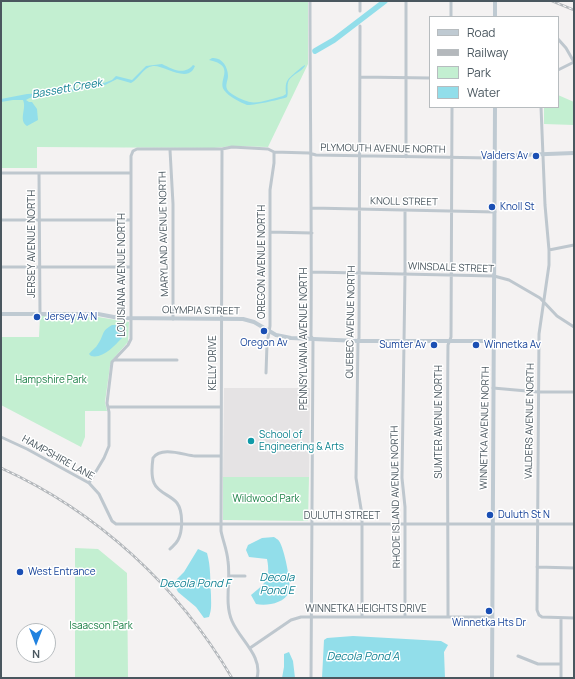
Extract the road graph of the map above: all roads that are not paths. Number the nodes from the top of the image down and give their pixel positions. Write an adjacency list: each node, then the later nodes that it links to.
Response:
1 (310, 1): 24 (street, PENNSYLVANIA AVENUE NORTH)
2 (360, 1): 6 (street)
3 (406, 1): 14 (street)
4 (451, 1): 7 (street)
5 (495, 1): 8 (main road)
6 (360, 10)
7 (451, 16)
8 (495, 16)
9 (360, 26): 13 (street, QUEBEC AVENUE NORTH)
10 (559, 39): 11 (street)
11 (574, 62): 12 (street)
12 (559, 70)
13 (360, 77): 14 (street); 26 (street, QUEBEC AVENUE NORTH)
14 (407, 78): 15 (street); 28 (street)
15 (429, 78)
16 (452, 108): 29 (street, SUMTER AVENUE NORTH)
17 (495, 108): 27 (main road, WINNETKA AVENUE NORTH)
18 (541, 108): 25 (street, VALDERS AVENUE NORTH)
19 (222, 149): 20 (street, PLYMOUTH AVENUE NORTH); 22 (street, PLYMOUTH AVENUE NORTH); 59 (street, KELLY DRIVE)
20 (170, 150): 21 (street, PLYMOUTH AVENUE NORTH); 58 (street, MARYLAND AVENUE NORTH)
21 (133, 151): 33 (street, LOUISIANA AVENUE NORTH)
22 (274, 152): 24 (street, PLYMOUTH AVENUE NORTH); 42 (street, OREGON AVENUE NORTH)
23 (574, 153): 25 (main road)
24 (312, 154): 26 (street, PLYMOUTH AVENUE NORTH); 34 (street, PENNSYLVANIA AVENUE NORTH)
25 (543, 154): 27 (main road); 45 (street, VALDERS AVENUE NORTH)
26 (360, 156): 28 (street, PLYMOUTH AVENUE NORTH); 35 (street, QUEBEC AVENUE NORTH)
27 (495, 156): 38 (main road, WINNETKA AVENUE NORTH)
28 (406, 157): 29 (street, PLYMOUTH AVENUE NORTH)
29 (451, 158): 30 (street, PLYMOUTH AVENUE NORTH); 37 (street, SUMTER AVENUE NORTH)
30 (490, 158)
31 (1, 173): 32 (street)
32 (39, 173): 33 (street); 40 (street, JERSEY AVENUE NORTH)
33 (131, 173): 41 (street, LOUISIANA AVENUE NORTH)
34 (312, 208): 35 (street, KNOLL STREET); 43 (street, PENNSYLVANIA AVENUE NORTH)
35 (360, 209): 36 (street, KNOLL STREET); 50 (street, QUEBEC AVENUE NORTH)
36 (405, 210): 37 (street, KNOLL STREET); 51 (street, RHODE ISLAND AVENUE NORTH)
37 (451, 211): 38 (street, KNOLL STREET); 52 (street, SUMTER AVENUE NORTH)
38 (495, 212): 53 (main road, WINNETKA AVENUE NORTH)
39 (1, 220): 40 (street)
40 (40, 220): 41 (street); 47 (street, JERSEY AVENUE NORTH)
41 (131, 220): 48 (street, LOUISIANA AVENUE NORTH)
42 (270, 232): 43 (street); 61 (street, OREGON AVENUE NORTH)
43 (312, 233): 49 (street, PENNSYLVANIA AVENUE NORTH)
44 (574, 245): 45 (street)
45 (549, 250): 54 (street, VALDERS AVENUE NORTH)
46 (1, 267): 47 (street)
47 (40, 267): 48 (street); 56 (street, JERSEY AVENUE NORTH)
48 (130, 267): 57 (street, LOUISIANA AVENUE NORTH)
49 (312, 272): 50 (street, WINSDALE STREET); 62 (street, PENNSYLVANIA AVENUE NORTH)
50 (360, 273): 51 (street, WINSDALE STREET); 63 (street, QUEBEC AVENUE NORTH)
51 (405, 274): 52 (street, WINSDALE STREET); 64 (street, RHODE ISLAND AVENUE NORTH)
52 (451, 275): 53 (street, WINSDALE STREET); 65 (street, SUMTER AVENUE NORTH)
53 (494, 276): 54 (street, WINSDALE STREET); 66 (main road, WINNETKA AVENUE NORTH)
54 (544, 303): 60 (street, WINSDALE STREET); 71 (street, VALDERS AVENUE NORTH)
55 (1, 314): 56 (main road, OLYMPIA STREET)
56 (40, 314): 57 (main road, OLYMPIA STREET)
57 (131, 318): 58 (main road, OLYMPIA STREET); 67 (street, LOUISIANA AVENUE NORTH)
58 (173, 319): 59 (main road, OLYMPIA STREET)
59 (221, 319): 61 (main road, OLYMPIA STREET); 74 (street, KELLY DRIVE)
60 (574, 327)
61 (269, 330): 62 (main road, OLYMPIA STREET); 69 (street, OREGON AVENUE NORTH)
62 (312, 339): 63 (main road, OLYMPIA STREET); 82 (street, PENNSYLVANIA AVENUE NORTH)
63 (358, 341): 64 (main road, OLYMPIA STREET); 83 (street, QUEBEC AVENUE NORTH)
64 (404, 341): 65 (main road, OLYMPIA STREET); 84 (street, RHODE ISLAND AVENUE NORTH)
65 (449, 341): 66 (main road, OLYMPIA STREET); 85 (street, SUMTER AVENUE NORTH)
66 (494, 342): 70 (main road, WINNETKA AVENUE NORTH)
67 (114, 360): 68 (street); 73 (street)
68 (177, 360)
69 (266, 373)
70 (493, 388): 71 (street); 79 (main road, WINNETKA AVENUE NORTH)
71 (538, 392): 72 (street); 86 (street, VALDERS AVENUE NORTH)
72 (574, 392)
73 (108, 407): 74 (street); 77 (street)
74 (221, 408): 76 (street, KELLY DRIVE)
75 (1, 437): 77 (street, HAMPSHIRE LANE)
76 (221, 456): 80 (street); 81 (street, KELLY DRIVE)
77 (89, 483): 78 (street, HAMPSHIRE LANE)
78 (112, 521): 80 (street, DULUTH STREET)
79 (492, 523): 85 (street, DULUTH STREET); 86 (street, DULUTH STREET); 97 (main road, WINNETKA AVENUE NORTH)
80 (181, 524): 81 (street, DULUTH STREET); 88 (street)
81 (221, 524): 82 (street, DULUTH STREET); 91 (street, KELLY DRIVE)
82 (312, 524): 83 (street, DULUTH STREET); 93 (street, PENNSYLVANIA AVENUE NORTH)
83 (362, 524): 84 (street, DULUTH STREET); 94 (street, QUEBEC AVENUE NORTH)
84 (405, 524): 85 (street, DULUTH STREET); 95 (street, RHODE ISLAND AVENUE NORTH)
85 (448, 524): 96 (street, SUMTER AVENUE NORTH)
86 (537, 524): 87 (street, DULUTH STREET); 89 (street, VALDERS AVENUE NORTH)
87 (574, 524)
88 (170, 549)
89 (537, 567): 90 (street); 98 (street, VALDERS AVENUE NORTH)
90 (574, 568)
91 (229, 576): 92 (street); 100 (street, KELLY DRIVE)
92 (246, 576)
93 (311, 617): 94 (street, WINNETKA HEIGHTS DRIVE); 100 (street, WINNETKA HEIGHTS DRIVE); 104 (street, PENNSYLVANIA AVENUE NORTH)
94 (362, 617): 95 (street, WINNETKA HEIGHTS DRIVE)
95 (405, 617): 96 (street, WINNETKA HEIGHTS DRIVE)
96 (448, 617): 97 (street, WINNETKA HEIGHTS DRIVE)
97 (492, 617): 105 (main road, WINNETKA AVENUE NORTH)
98 (561, 618): 99 (street); 102 (street)
99 (574, 618)
100 (250, 648): 103 (street, KELLY DRIVE)
101 (518, 656): 102 (street)
102 (561, 664): 106 (street)
103 (257, 678)
104 (312, 678)
105 (492, 678)
106 (561, 678)

